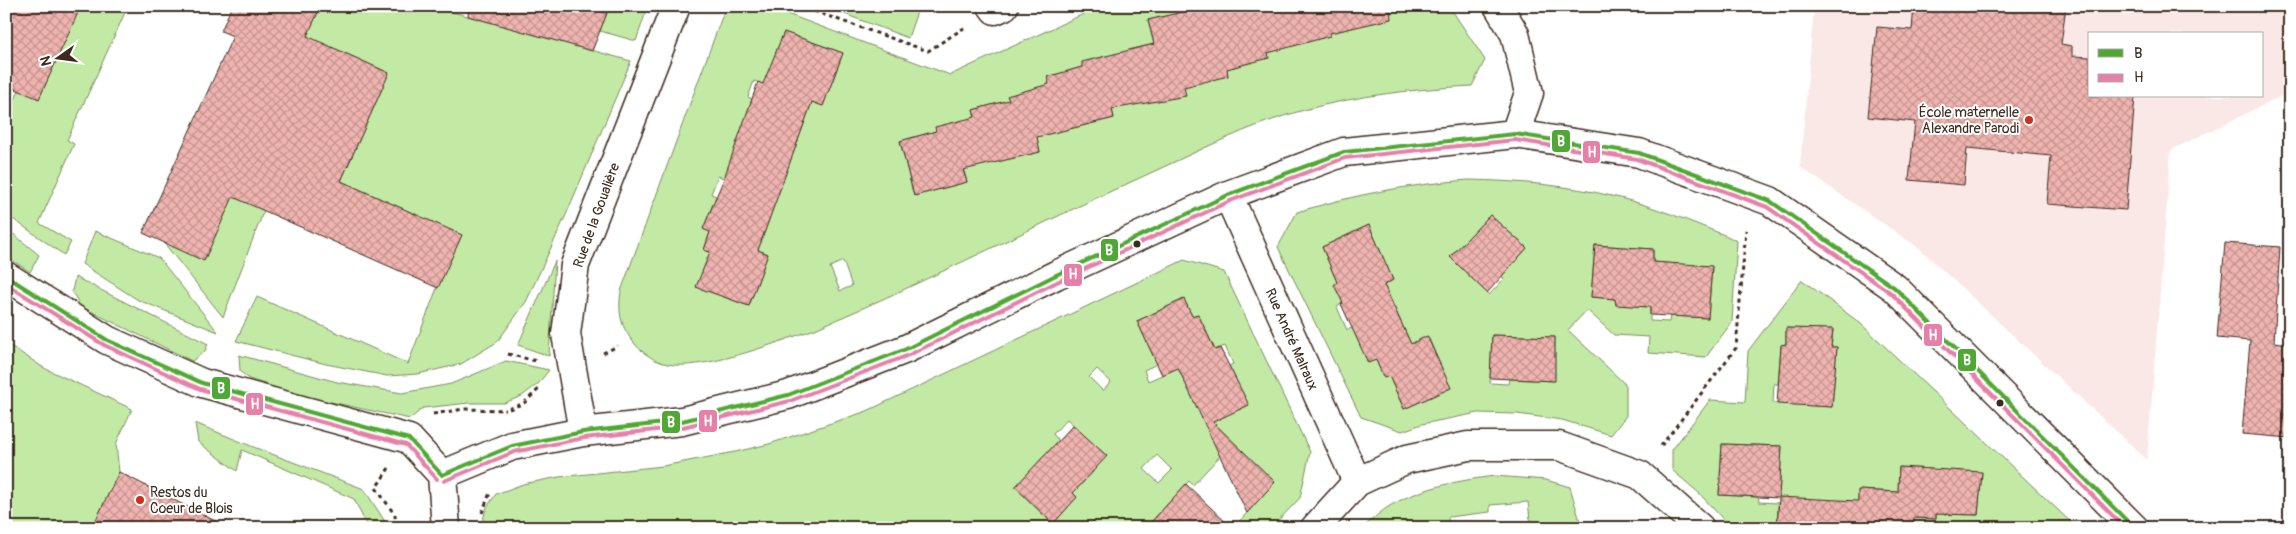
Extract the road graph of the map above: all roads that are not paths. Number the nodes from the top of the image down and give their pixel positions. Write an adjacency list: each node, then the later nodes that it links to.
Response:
1 (676, 6): 6 (street, Rue de la Goualière)
2 (1498, 6): 3 (street)
3 (1516, 134): 4 (street); 12 (street)
4 (1228, 195): 6 (street); 8 (street, Rue André Malraux)
5 (6, 276): 7 (street)
6 (583, 432): 7 (street)
7 (442, 475): 9 (street)
8 (1357, 482): 10 (street); 11 (street)
9 (446, 528)
10 (1314, 528)
11 (1700, 528)
12 (2134, 528)

